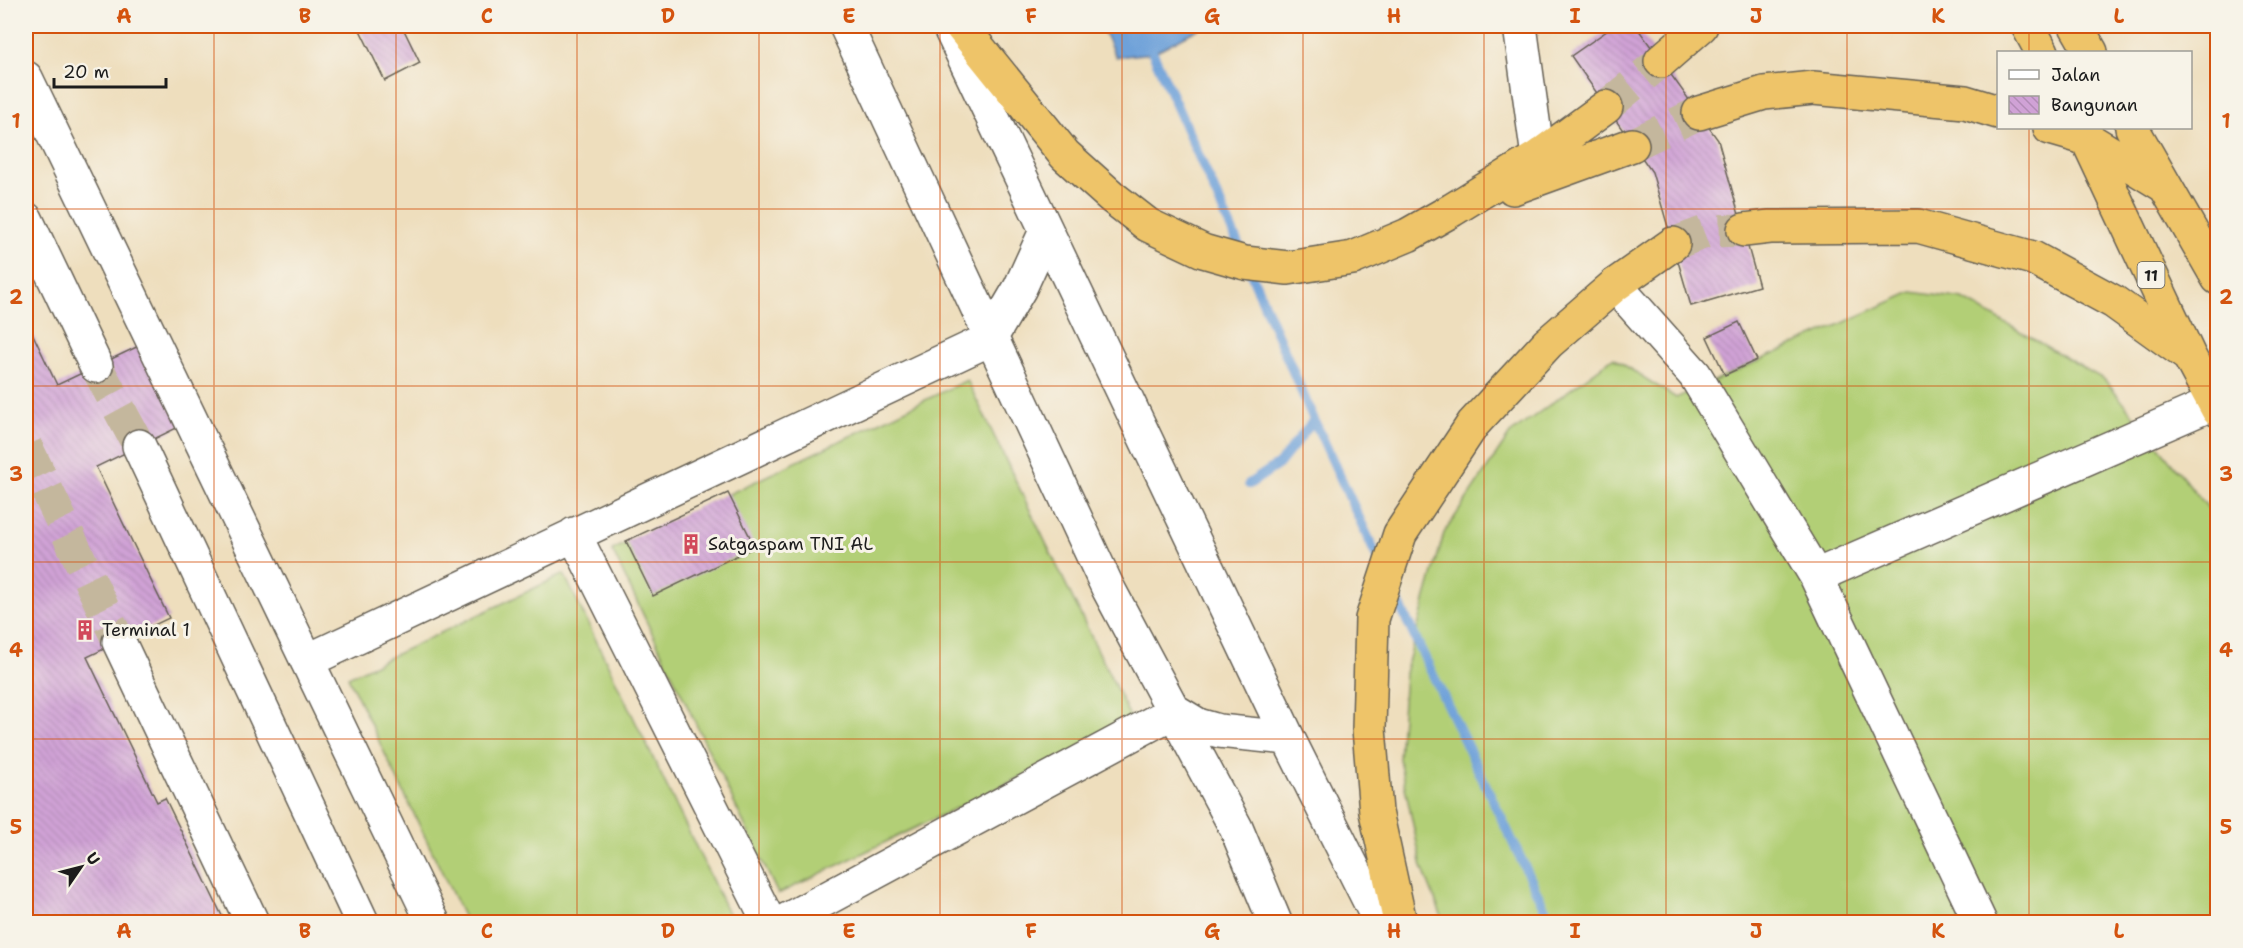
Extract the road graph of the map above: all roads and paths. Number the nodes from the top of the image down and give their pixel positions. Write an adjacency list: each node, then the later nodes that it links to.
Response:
1 (846, 26): 28 (street)
2 (949, 26): 24 (street)
3 (961, 26): 21 (highway)
4 (1520, 26): 19 (street)
5 (1701, 26): 10 (highway)
6 (2028, 26): 8 (highway)
7 (2076, 26): 9 (highway)
8 (2041, 51)
9 (2090, 51)
10 (1661, 61)
11 (26, 78): 36 (street)
12 (1606, 107): 19 (highway)
13 (1997, 112): 14 (highway)
14 (1699, 113)
15 (2057, 129): 17 (highway)
16 (2133, 129): 20 (highway)
17 (2085, 133): 20 (highway); 29 (highway, 11)
18 (1632, 145): 21 (highway)
19 (1538, 157): 21 (highway)
20 (2165, 186): 26 (highway)
21 (1452, 210)
22 (26, 219): 30 (street)
23 (1744, 230): 29 (highway)
24 (1046, 231): 28 (street); 38 (street)
25 (1673, 244): 27 (highway)
26 (2217, 278)
27 (1615, 285): 34 (street); 46 (highway)
28 (990, 339): 33 (street); 37 (street)
29 (2189, 356): 31 (highway, 11)
30 (96, 366)
31 (2216, 405): 34 (street)
32 (139, 446): 40 (street)
33 (574, 534): 36 (street); 42 (street)
34 (1816, 576): 47 (street)
35 (119, 642): 39 (street)
36 (307, 661): 41 (street)
37 (1174, 711): 38 (street); 43 (street); 44 (street)
38 (1288, 738): 45 (street)
39 (252, 922)
40 (362, 922)
41 (433, 922)
42 (769, 922)
43 (783, 922)
44 (1275, 922)
45 (1380, 922)
46 (1400, 922)
47 (1980, 922)

